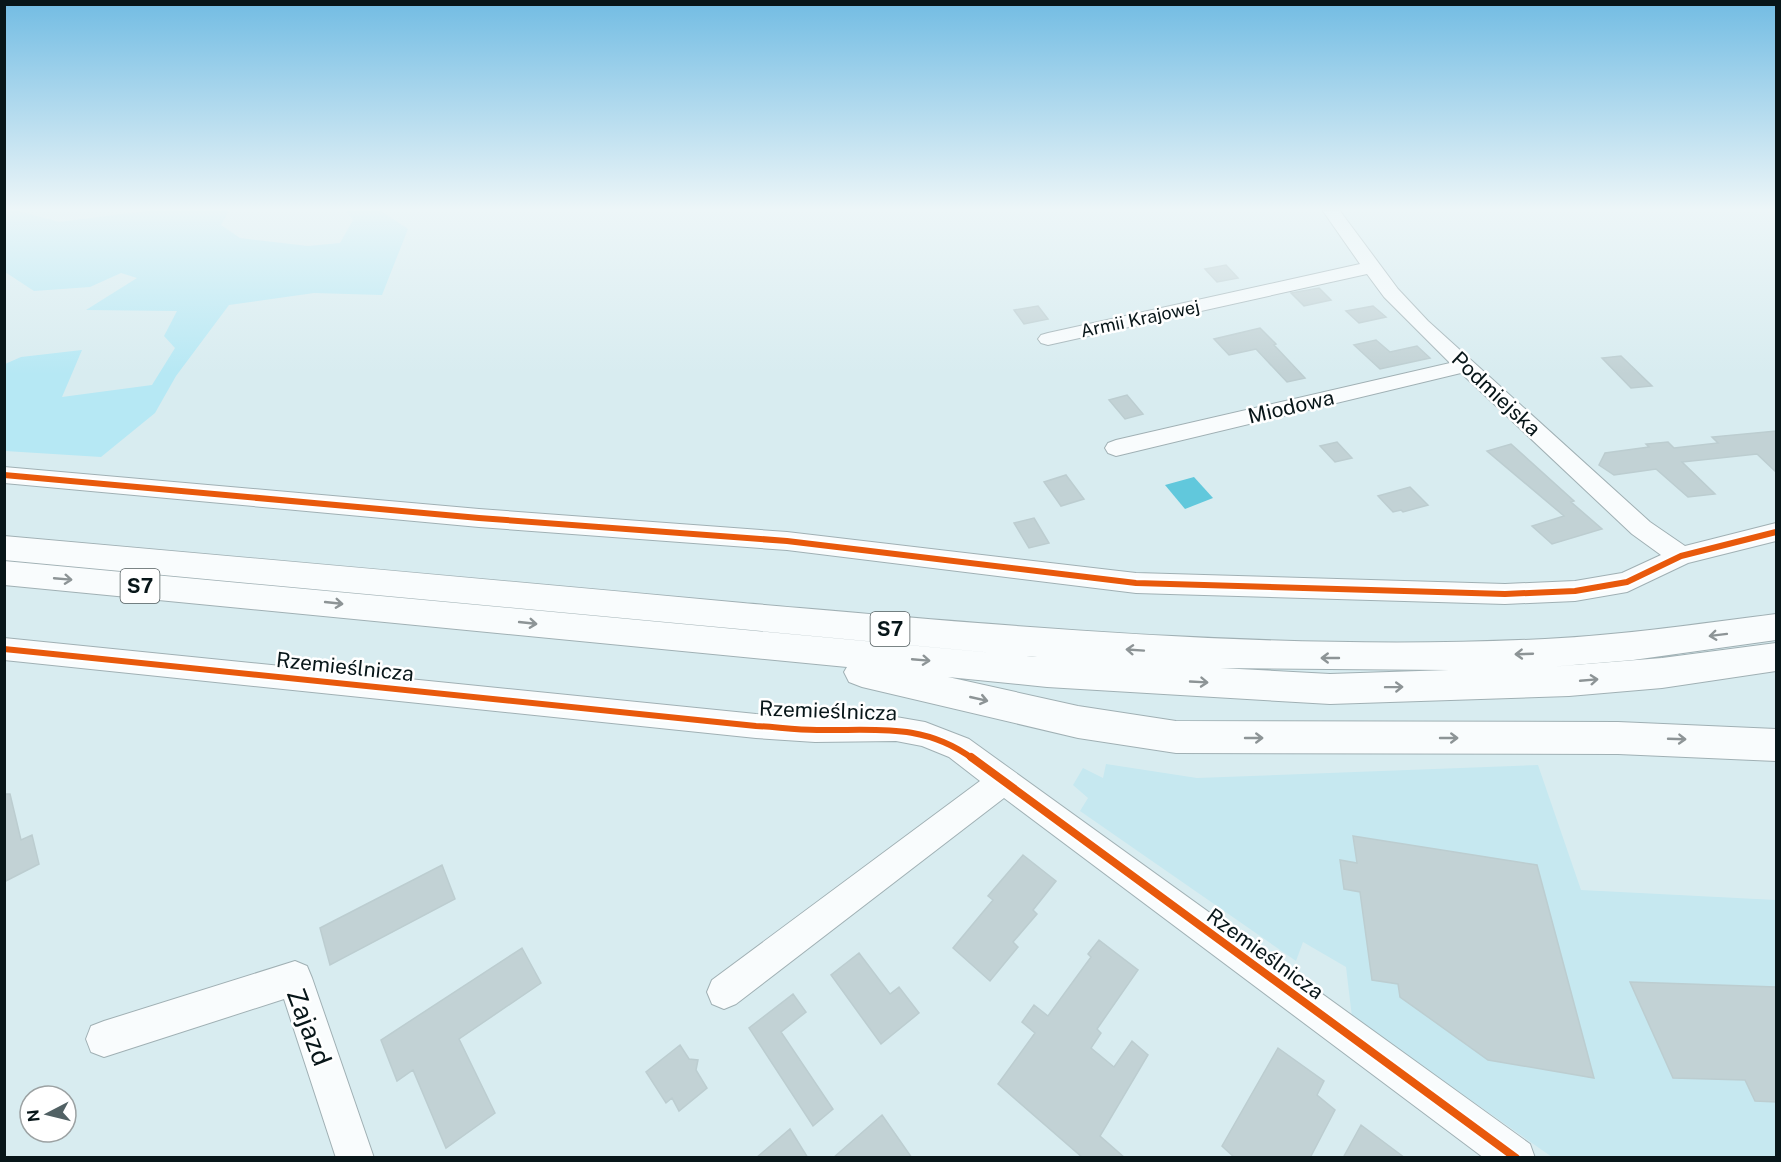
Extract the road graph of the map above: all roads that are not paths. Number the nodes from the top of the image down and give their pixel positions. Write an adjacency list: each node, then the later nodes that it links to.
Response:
1 (1372, 267): 2 (street, Armii Krajowej); 3 (street, Podmiejska)
2 (1048, 339)
3 (1465, 366): 4 (street, Miodowa); 8 (street, Podmiejska)
4 (1116, 448)
5 (4, 475): 8 (street)
6 (1776, 532): 8 (street)
7 (4, 548): 10 (highway, S7, one-way to 7)
8 (1681, 556)
9 (4, 573): 11 (highway, S7, one-way to 11)
10 (1776, 627)
11 (717, 642): 13 (highway, S7, one-way to 13); 14 (highway, one-way to 14)
12 (4, 649): 15 (street, Rzemieślnicza)
13 (1776, 657)
14 (1776, 745)
15 (1002, 782): 16 (street); 19 (street, Rzemieślnicza)
16 (724, 992)
17 (104, 1039): 18 (street, Zajazd)
18 (355, 1158)
19 (1516, 1158)

